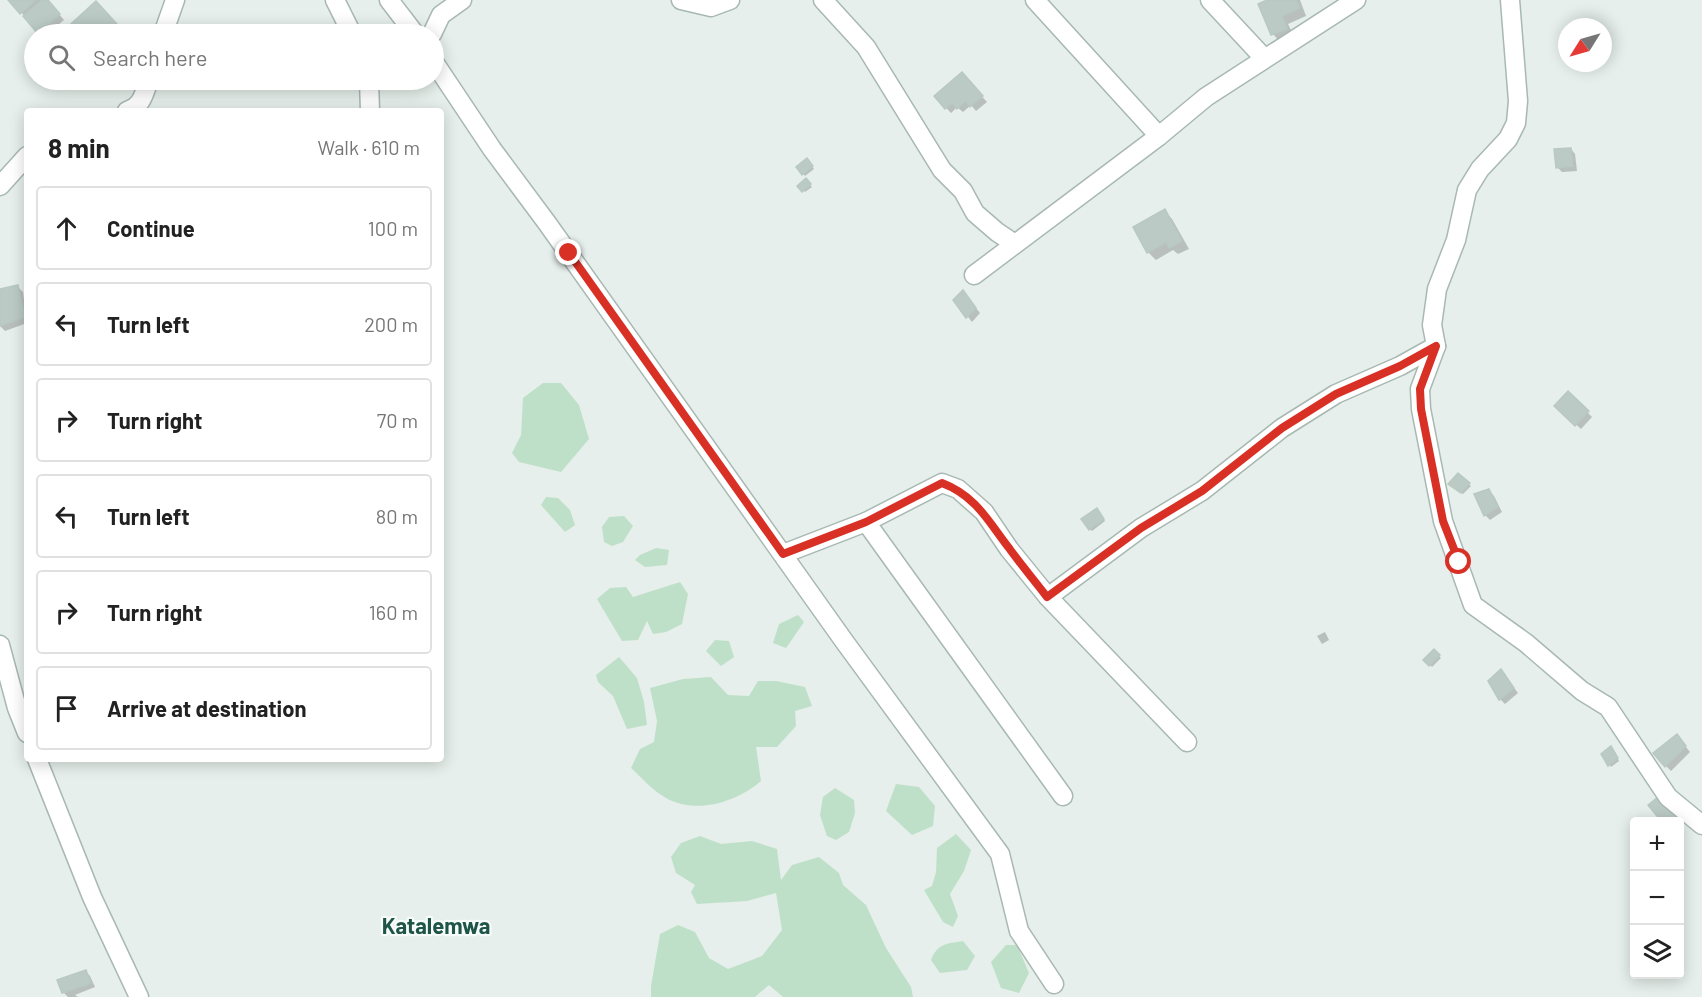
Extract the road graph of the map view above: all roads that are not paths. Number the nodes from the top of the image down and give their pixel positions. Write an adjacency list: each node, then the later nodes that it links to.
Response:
1 (175, 0): 12 (street)
2 (335, 0): 13 (street)
3 (389, 0): 14 (street)
4 (462, 0): 15 (street)
5 (681, 0): 6 (street)
6 (730, 0)
7 (823, 0): 25 (street)
8 (1035, 0): 22 (street)
9 (1210, 0): 16 (street)
10 (1356, 0): 16 (street)
11 (1510, 0): 27 (street)
12 (167, 24)
13 (347, 24)
14 (407, 24)
15 (436, 24)
16 (1263, 58): 22 (street)
17 (444, 77): 29 (street)
18 (146, 90): 20 (street)
19 (369, 90): 21 (street)
20 (136, 108)
21 (370, 108)
22 (1159, 136): 25 (street)
23 (24, 159): 24 (street)
24 (0, 186)
25 (1016, 244): 26 (street)
26 (974, 275)
27 (1436, 346): 30 (street); 36 (street)
28 (866, 522): 29 (street); 30 (street); 35 (street)
29 (783, 554): 37 (street)
30 (1047, 597): 33 (street)
31 (0, 645): 32 (street)
32 (24, 726)
33 (1187, 742)
34 (38, 762): 38 (street)
35 (1063, 796)
36 (1702, 825)
37 (1054, 984)
38 (138, 997)

